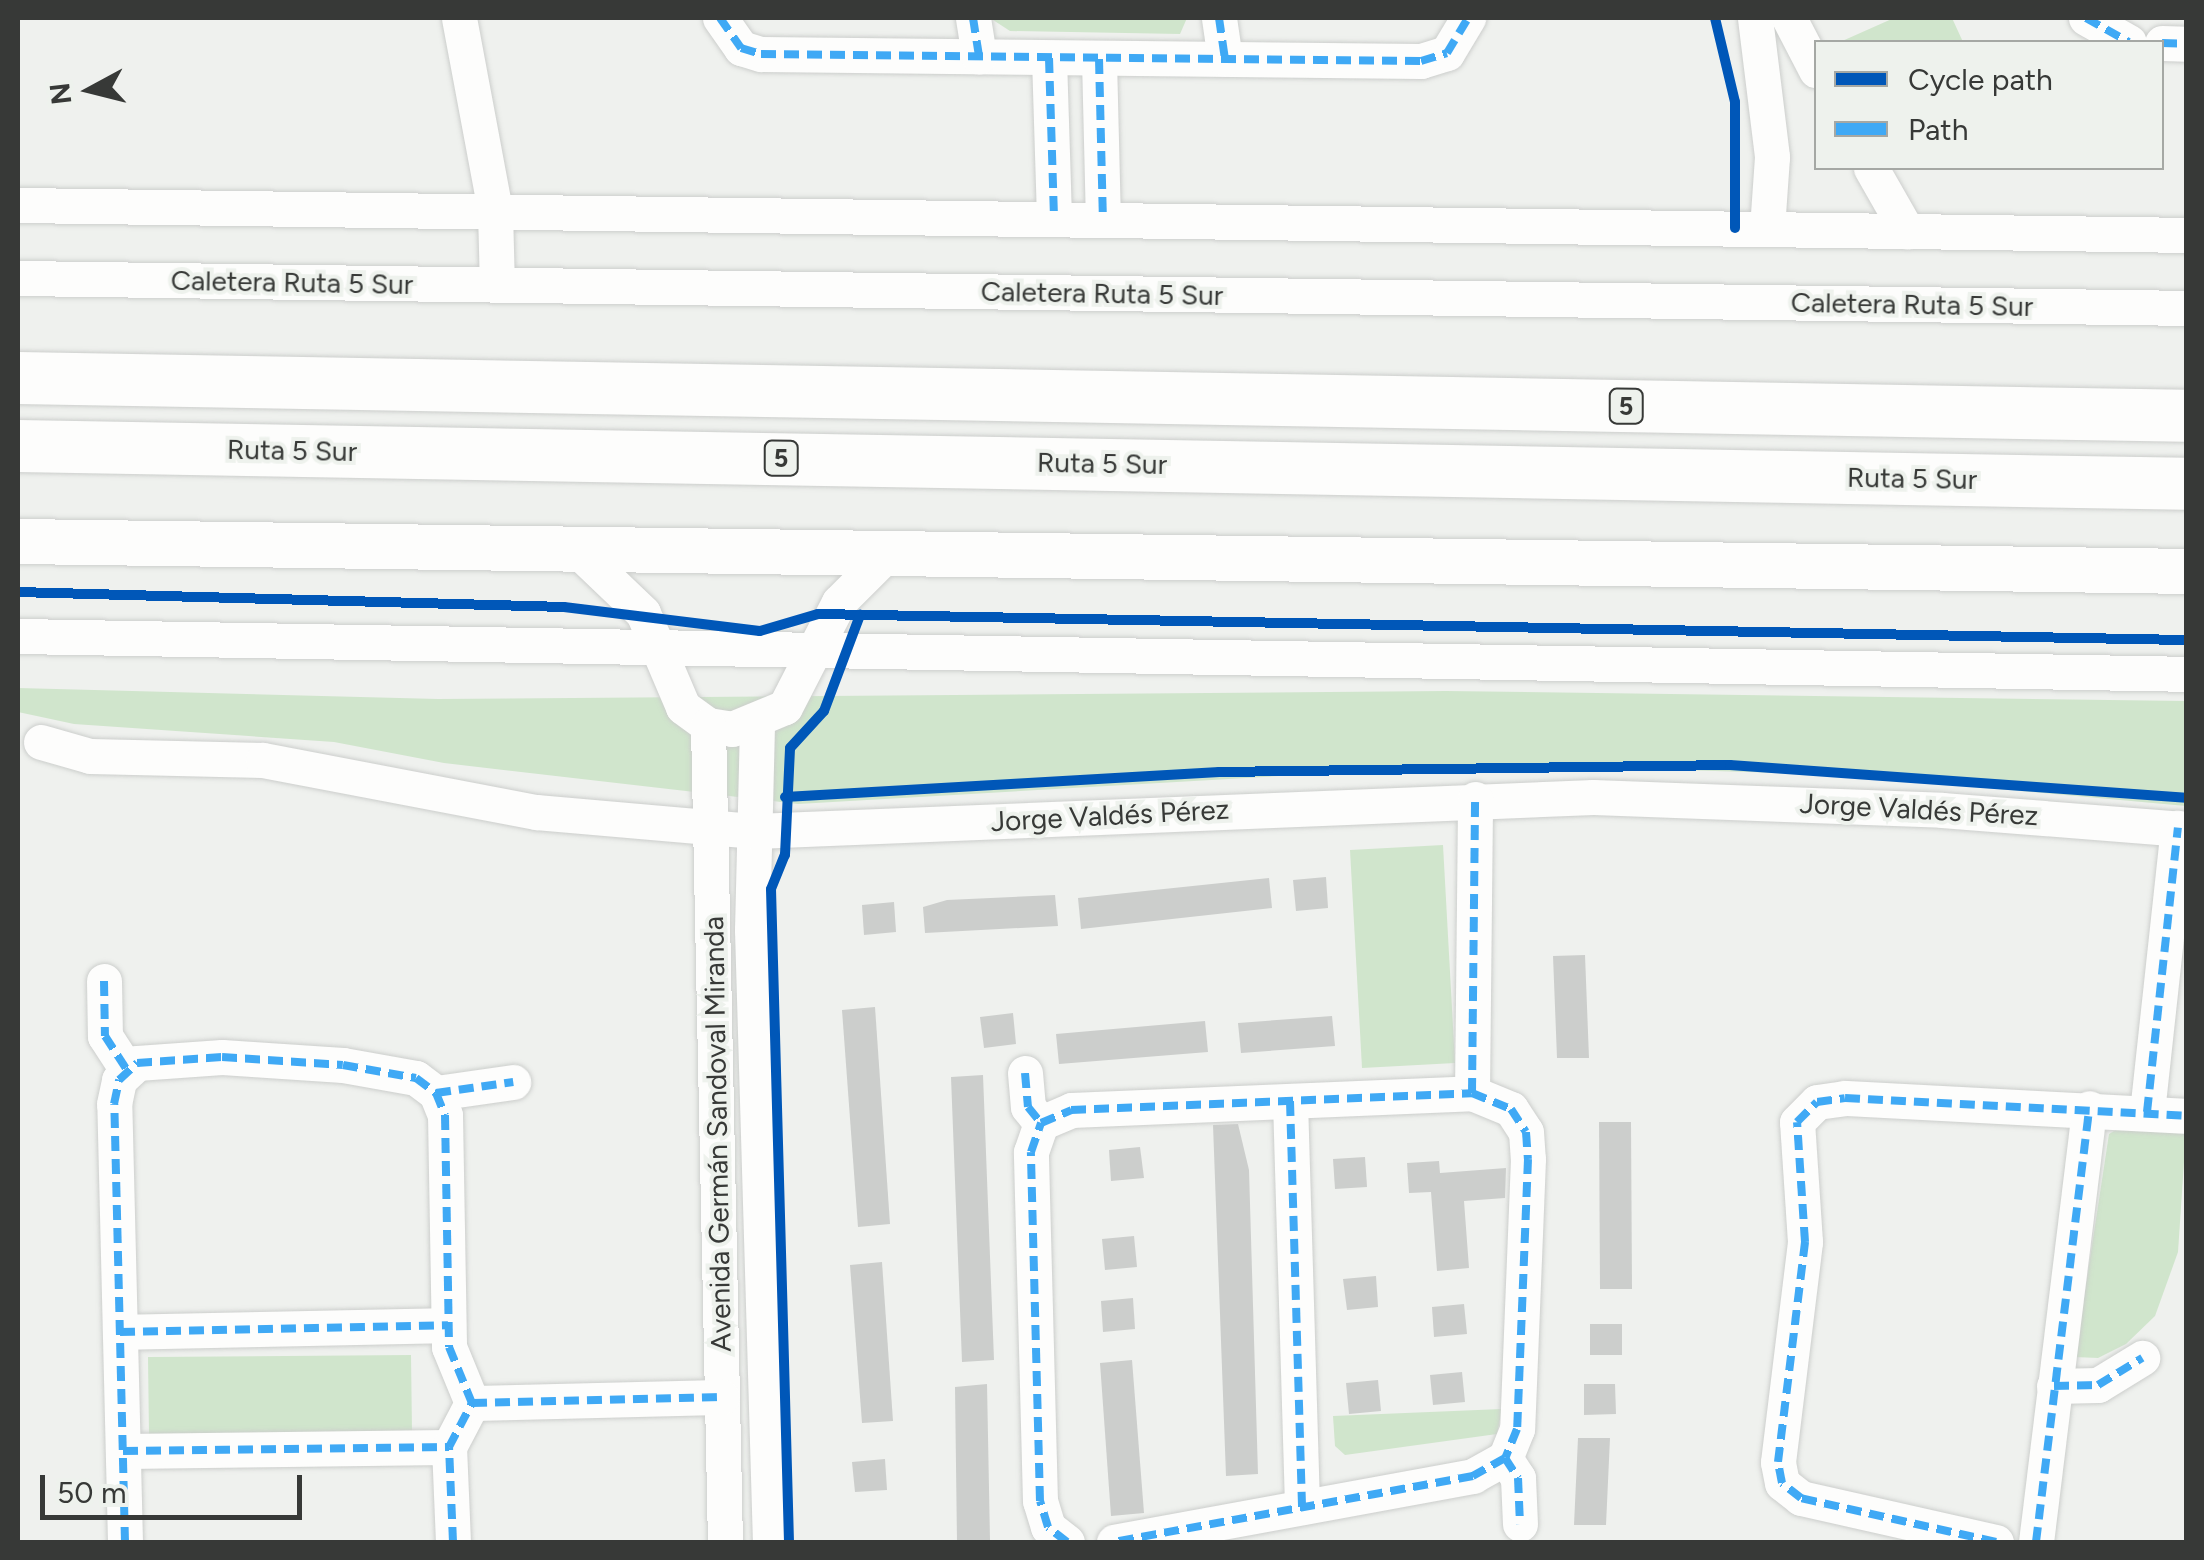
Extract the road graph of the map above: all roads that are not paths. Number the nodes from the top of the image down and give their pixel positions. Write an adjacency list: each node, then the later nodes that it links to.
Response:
1 (459, 18): 17 (street)
2 (720, 18): 10 (street)
3 (972, 18): 10 (street)
4 (1218, 18): 13 (street)
5 (1468, 18): 13 (street)
6 (1755, 18): 20 (street)
7 (1789, 18): 14 (street)
8 (2086, 18): 9 (street)
9 (2125, 40)
10 (979, 57): 11 (street)
11 (1049, 58): 12 (street); 18 (street)
12 (1099, 59): 13 (street); 19 (street)
13 (1225, 59)
14 (1814, 66)
15 (1872, 170): 21 (street)
16 (18, 205): 17 (street)
17 (495, 211): 18 (street); 24 (street)
18 (1054, 219): 19 (street)
19 (1103, 220): 20 (street)
20 (1767, 229): 21 (street)
21 (1907, 231): 22 (street)
22 (2186, 235)
23 (18, 278): 24 (street, Caletera Ruta 5 Sur)
24 (497, 284): 25 (street, Caletera Ruta 5 Sur)
25 (2186, 308)
26 (18, 378): 27 (highway, 5)
27 (2186, 416)
28 (18, 446): 29 (highway, Ruta 5 Sur / 5)
29 (2186, 484)
30 (18, 541): 31 (main road)
31 (573, 546): 32 (main road); 35 (street)
32 (889, 552): 33 (main road); 36 (street)
33 (2186, 570)
34 (18, 636): 35 (street)
35 (660, 648): 36 (street); 39 (street)
36 (813, 651): 37 (street); 38 (street)
37 (2186, 674)
38 (757, 725): 39 (street); 44 (street, Avenida Germán Sandoval Miranda)
39 (708, 726): 42 (street, Avenida Germán Sandoval Miranda)
40 (41, 742): 42 (street, Jorge Valdés Pérez)
41 (1476, 799): 43 (street, Jorge Valdés Pérez); 44 (street, Jorge Valdés Pérez); 50 (street)
42 (705, 828): 44 (street, Jorge Valdés Pérez); 57 (street, Avenida Germán Sandoval Miranda)
43 (2182, 829): 53 (street)
44 (755, 831): 56 (street, Avenida Germán Sandoval Miranda)
45 (104, 981): 46 (street)
46 (127, 1070): 49 (street); 59 (street)
47 (1025, 1072): 55 (street)
48 (513, 1082): 49 (street)
49 (436, 1093): 58 (street)
50 (1472, 1093): 51 (street); 66 (street)
51 (1290, 1101): 55 (street); 67 (street)
52 (2089, 1108): 53 (street); 61 (street); 75 (street)
53 (2146, 1112): 54 (street)
54 (2186, 1116)
55 (1041, 1124): 73 (street)
56 (759, 1172): 57 (street); 72 (street, Avenida Germán Sandoval Miranda)
57 (718, 1174): 62 (street, Avenida Germán Sandoval Miranda)
58 (448, 1326): 59 (street); 63 (street)
59 (120, 1332): 65 (street)
60 (2142, 1358): 61 (street)
61 (2054, 1386): 76 (street)
62 (722, 1397): 63 (street); 71 (street, Avenida Germán Sandoval Miranda)
63 (472, 1403): 64 (street)
64 (449, 1447): 65 (street); 70 (street)
65 (123, 1451): 69 (street)
66 (1505, 1458): 67 (street); 68 (street)
67 (1302, 1507): 74 (street)
68 (1520, 1524)
69 (125, 1542)
70 (453, 1542)
71 (725, 1542)
72 (770, 1542)
73 (1067, 1542)
74 (1114, 1542)
75 (1996, 1542)
76 (2036, 1542)

